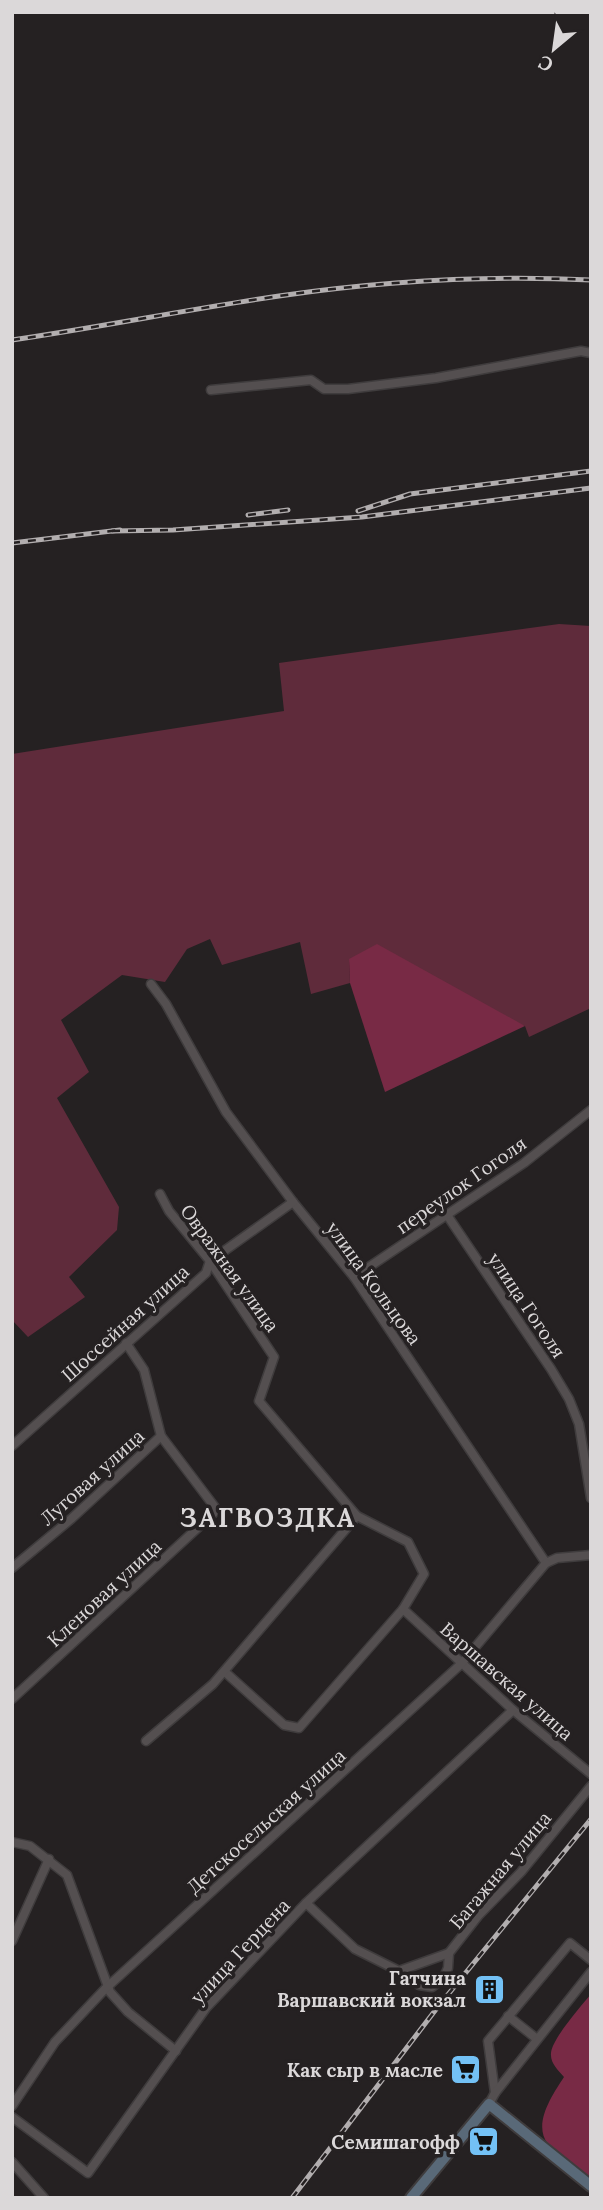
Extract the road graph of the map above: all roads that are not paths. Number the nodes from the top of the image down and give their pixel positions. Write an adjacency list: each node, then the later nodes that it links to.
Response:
1 (591, 353): 2 (street)
2 (211, 390)
3 (151, 984): 6 (street, улица Кольцова)
4 (587, 1113): 7 (street, переулок Гоголя)
5 (160, 1194): 8 (street, Овражная улица)
6 (293, 1202): 8 (street, Шоссейная улица); 9 (street, улица Кольцова)
7 (447, 1215): 9 (street, переулок Гоголя); 13 (street, улица Гоголя)
8 (210, 1261): 10 (street, Шоссейная улица); 14 (street, Овражная улица)
9 (354, 1277): 16 (street, улица Кольцова)
10 (126, 1343): 11 (street); 12 (street, Шоссейная улица)
11 (161, 1436): 17 (street, Луговая улица); 21 (street, Кленовая улица)
12 (12, 1446)
13 (591, 1498)
14 (357, 1516): 18 (street, Овражная улица); 20 (street)
15 (591, 1555): 16 (street)
16 (546, 1563): 19 (street, Детскосельская улица)
17 (12, 1568)
18 (403, 1609): 19 (street, Варшавская улица); 20 (street)
19 (461, 1664): 22 (street, Варшавская улица); 36 (street, Детскосельская улица)
20 (225, 1672): 23 (street)
21 (12, 1699)
22 (513, 1710): 24 (street, Варшавская улица); 28 (street, улица Герцена)
23 (146, 1741)
24 (591, 1774)
25 (591, 1786): 30 (street, Багажная улица)
26 (12, 1842): 27 (street)
27 (49, 1859): 29 (street); 36 (street)
28 (306, 1903): 33 (street); 39 (street, улица Герцена)
29 (12, 1941)
30 (449, 1953): 32 (street); 35 (street, Багажная улица)
31 (591, 1960): 37 (street)
32 (411, 1966): 33 (street); 35 (street)
33 (399, 1971): 35 (street)
34 (591, 1972): 38 (street)
35 (412, 1979)
36 (108, 1986): 39 (street); 42 (street, Детскосельская улица)
37 (508, 2016): 38 (street); 40 (street)
38 (537, 2039): 40 (street)
39 (176, 2051): 43 (street, улица Герцена)
40 (495, 2092): 41 (street)
41 (489, 2104): 45 (street); 47 (street)
42 (12, 2106)
43 (12, 2117)
44 (12, 2162): 46 (street)
45 (591, 2186)
46 (44, 2198)
47 (411, 2198)

